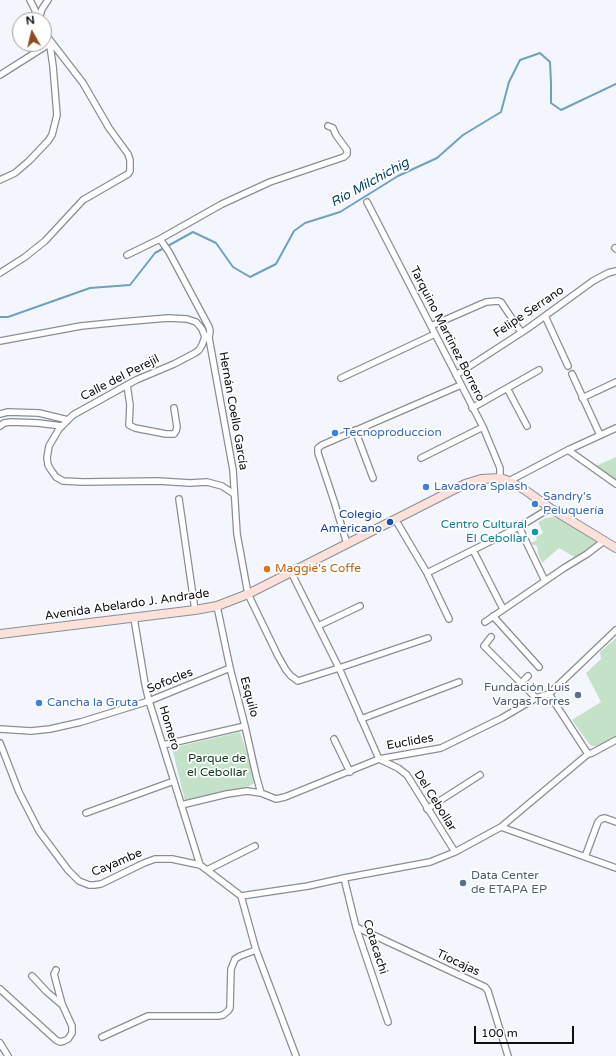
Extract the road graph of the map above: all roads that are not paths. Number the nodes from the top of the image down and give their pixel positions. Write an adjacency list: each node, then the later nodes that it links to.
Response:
1 (30, 0): 3 (street)
2 (48, 0): 4 (street)
3 (35, 12)
4 (41, 12)
5 (52, 45): 15 (street)
6 (33, 52): 8 (street)
7 (51, 52): 10 (street)
8 (0, 75)
9 (331, 127): 12 (street)
10 (0, 180)
11 (367, 202): 17 (street, Tarquino Martinez Borrero)
12 (161, 241): 13 (street); 20 (street, Hernán Coello García)
13 (127, 255)
14 (616, 271): 16 (street, Felipe Serrano)
15 (0, 273)
16 (545, 316): 18 (street, Felipe Serrano); 22 (street)
17 (431, 326): 18 (street); 19 (street, Tarquino Martinez Borrero)
18 (521, 332): 25 (street, Felipe Serrano)
19 (435, 334): 25 (street, Tarquino Martinez Borrero); 26 (street)
20 (207, 338): 21 (street); 28 (street, Calle del Perejil); 49 (street, Hernán Coello García)
21 (0, 341)
22 (568, 366)
23 (539, 370): 30 (street)
24 (572, 374): 31 (street)
25 (456, 375): 29 (street, Tarquino Martinez Borrero)
26 (341, 378)
27 (616, 382): 31 (street)
28 (127, 385): 32 (street); 35 (street, Calle del Perejil)
29 (460, 385): 33 (street, Tarquino Martinez Borrero); 41 (street)
30 (507, 388): 33 (street); 38 (street)
31 (582, 398): 42 (street)
32 (174, 408)
33 (472, 408): 39 (street, Tarquino Martinez Borrero)
34 (0, 414): 35 (street)
35 (68, 420): 37 (street, Calle del Perejil)
36 (0, 426): 37 (street)
37 (62, 426): 49 (street, Calle del Perejil)
38 (527, 426)
39 (482, 427): 44 (street); 46 (street, Tarquino Martinez Borrero)
40 (616, 428): 42 (street)
41 (355, 430): 45 (street); 55 (street)
42 (600, 435): 43 (street)
43 (568, 450): 47 (street); 48 (street)
44 (421, 458)
45 (373, 478)
46 (500, 478): 47 (street, Avenida Abelardo J. Andrade); 52 (street, Avenida Abelardo J. Andrade)
47 (510, 481): 51 (street, Avenida Abelardo J. Andrade)
48 (616, 484)
49 (234, 494): 61 (street, Hernán Coello García)
50 (179, 499): 65 (street)
51 (550, 508): 53 (street); 54 (street, Avenida Abelardo J. Andrade)
52 (395, 519): 55 (street, Avenida Abelardo J. Andrade); 59 (street)
53 (518, 527): 57 (street); 60 (street)
54 (604, 541): 56 (street, Avenida Abelardo J. Andrade); 60 (street)
55 (347, 544): 58 (street, Avenida Abelardo J. Andrade)
56 (616, 548)
57 (473, 550): 59 (street); 64 (street)
58 (291, 572): 61 (street, Avenida Abelardo J. Andrade); 70 (street)
59 (427, 573): 68 (street)
60 (545, 581): 64 (street)
61 (248, 594): 62 (street, Avenida Abelardo J. Andrade); 77 (street, Hernán Coello García)
62 (217, 606): 65 (street, Avenida Abelardo J. Andrade); 76 (street, Esquilo)
63 (360, 606): 70 (street)
64 (503, 609): 66 (street)
65 (195, 610): 67 (street, Avenida Abelardo J. Andrade)
66 (493, 616): 69 (street); 75 (street)
67 (134, 618): 72 (street, Avenida Abelardo J. Andrade); 83 (street, Homero)
68 (449, 618)
69 (485, 622)
70 (318, 626): 77 (street)
71 (616, 630): 81 (street, Euclides)
72 (0, 634)
73 (491, 637): 80 (street)
74 (428, 638): 77 (street)
75 (539, 666)
76 (230, 668): 83 (street, Sofocles); 85 (street, Esquilo)
77 (339, 668): 84 (street)
78 (528, 676): 80 (street)
79 (459, 682): 84 (street)
80 (521, 683): 82 (street)
81 (550, 694): 82 (street, Euclides); 91 (street)
82 (536, 698): 92 (street, Euclides)
83 (149, 701): 86 (street, Sofocles); 90 (street, Homero)
84 (361, 719): 92 (street)
85 (245, 726): 90 (street); 96 (street, Esquilo)
86 (0, 730)
87 (334, 739): 93 (street)
88 (616, 740): 91 (street)
89 (0, 743): 105 (street, Cayambe)
90 (163, 745): 95 (street, Homero)
91 (588, 754): 101 (street)
92 (379, 759): 93 (street, Euclides); 98 (street, Del Cebollar)
93 (350, 772): 96 (street, Euclides)
94 (480, 775): 98 (street)
95 (174, 781): 97 (street, Homero); 99 (street)
96 (261, 793): 97 (street, Euclides)
97 (181, 805): 105 (street, Homero)
98 (428, 809): 103 (street, Del Cebollar)
99 (86, 813)
100 (616, 822): 104 (street)
101 (501, 827): 103 (street); 104 (street)
102 (255, 846): 107 (street)
103 (455, 852): 108 (street)
104 (585, 857): 106 (street)
105 (200, 866): 107 (street, Cayambe)
106 (616, 868)
107 (207, 870): 109 (street, Cayambe)
108 (344, 878): 109 (street); 110 (street, Cotacachi)
109 (241, 896): 111 (street)
110 (356, 927): 116 (street, Cotacachi); 121 (street, Tiocajas)
111 (256, 950): 117 (street); 120 (street)
112 (56, 970): 115 (street)
113 (32, 976): 115 (street)
114 (0, 990): 115 (street)
115 (62, 1004)
116 (388, 1022)
117 (102, 1037)
118 (1, 1047): 119 (street)
119 (8, 1056)
120 (296, 1056)
121 (508, 1056)

